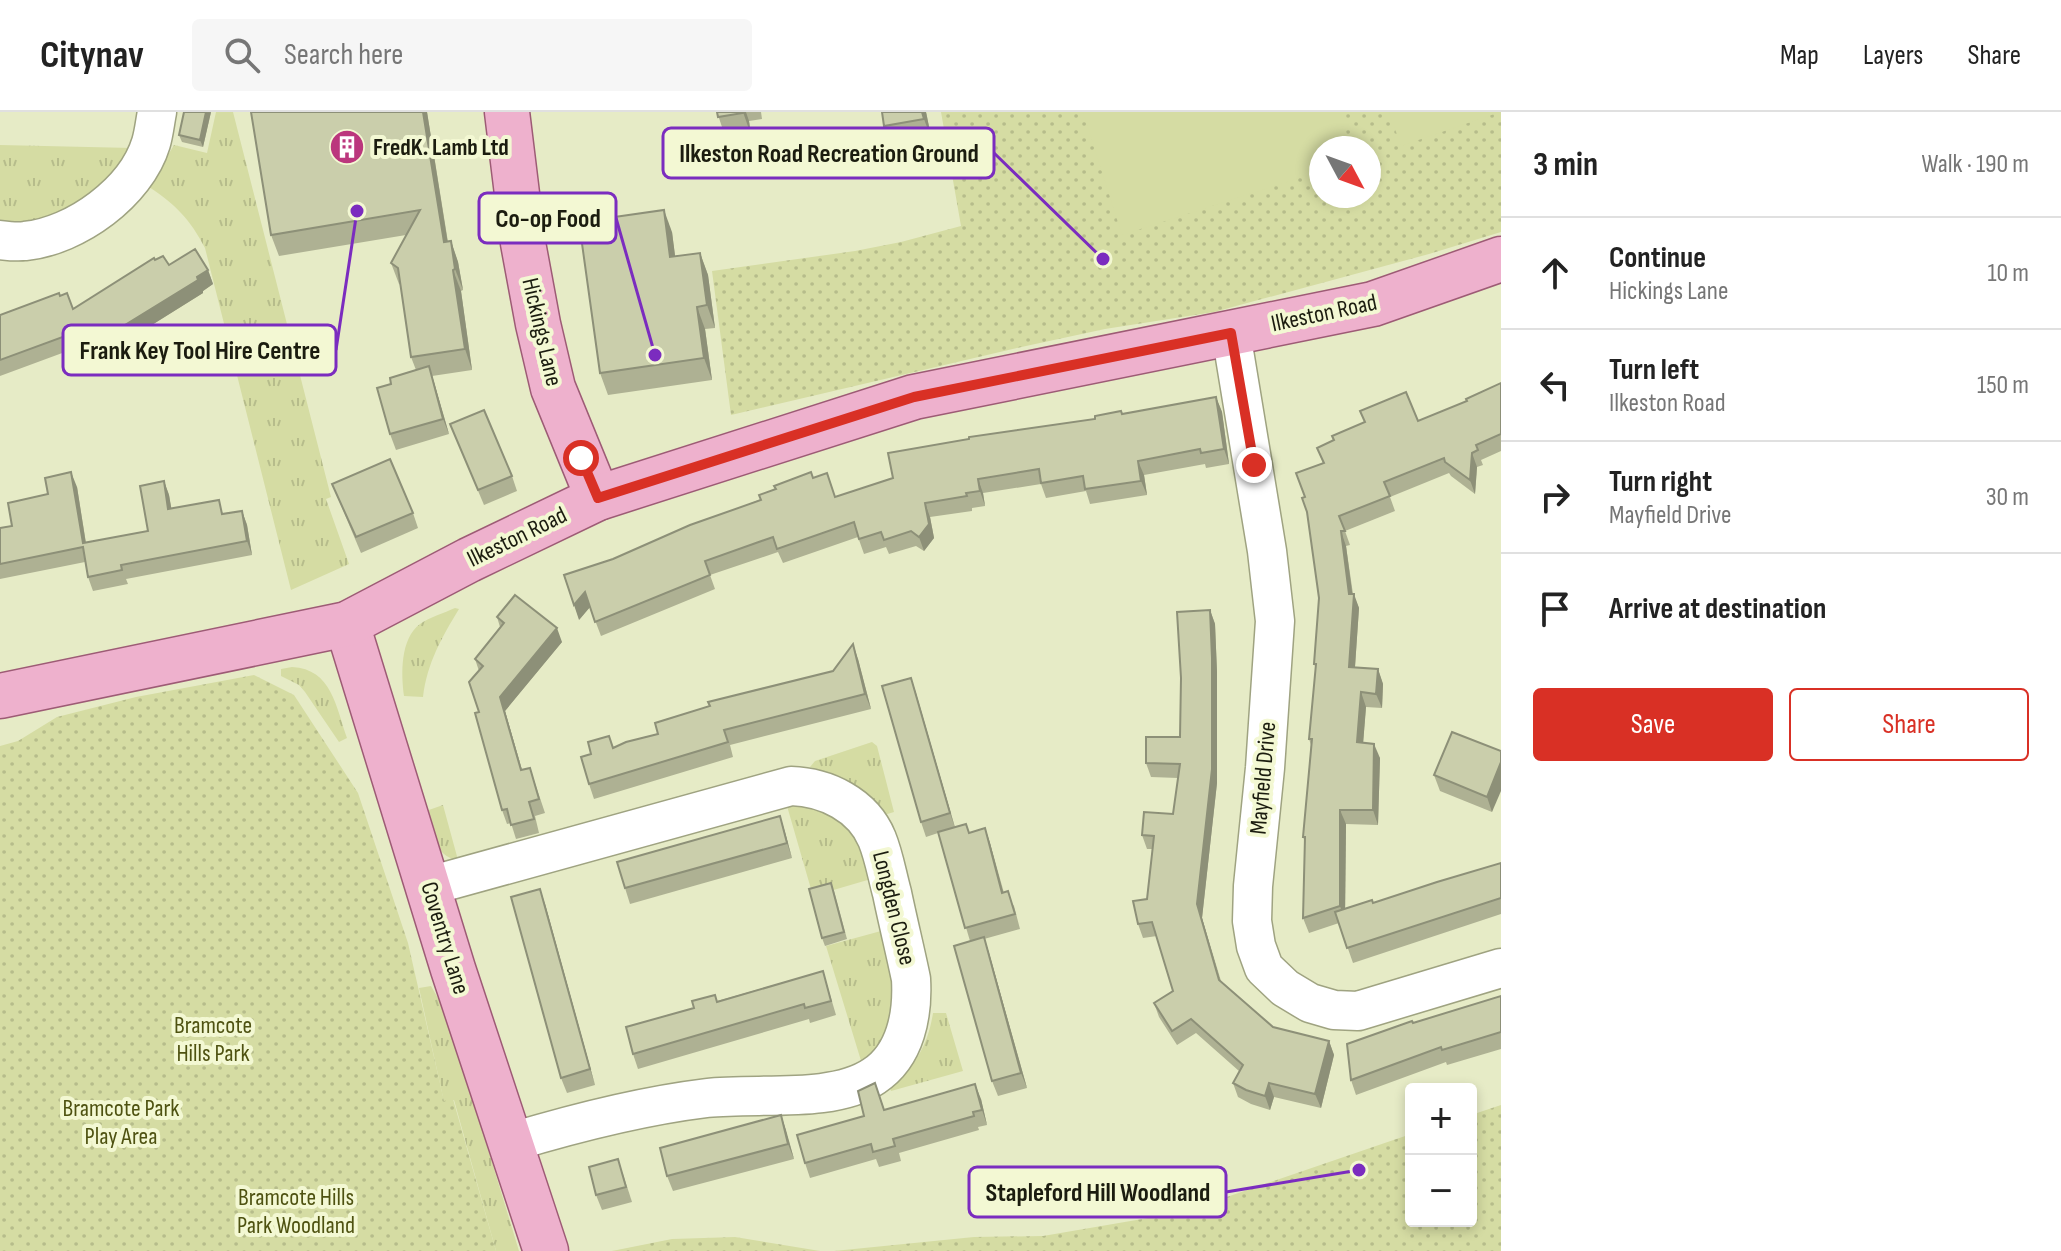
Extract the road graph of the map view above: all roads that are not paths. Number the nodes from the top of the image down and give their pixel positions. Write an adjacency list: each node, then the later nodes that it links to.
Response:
1 (157, 112): 3 (street)
2 (507, 112): 6 (main road, Hickings Lane)
3 (0, 240)
4 (1501, 259): 5 (main road, Ilkeston Road)
5 (1231, 333): 6 (main road, Ilkeston Road); 10 (street, Mayfield Drive)
6 (598, 498): 7 (main road, Ilkeston Road)
7 (347, 624): 8 (main road, Ilkeston Road); 9 (main road, Coventry Lane)
8 (0, 696)
9 (429, 886): 11 (main road, Coventry Lane); 11 (street, Longden Close)
10 (1501, 968)
11 (512, 1142): 12 (main road, Coventry Lane)
12 (546, 1251)

